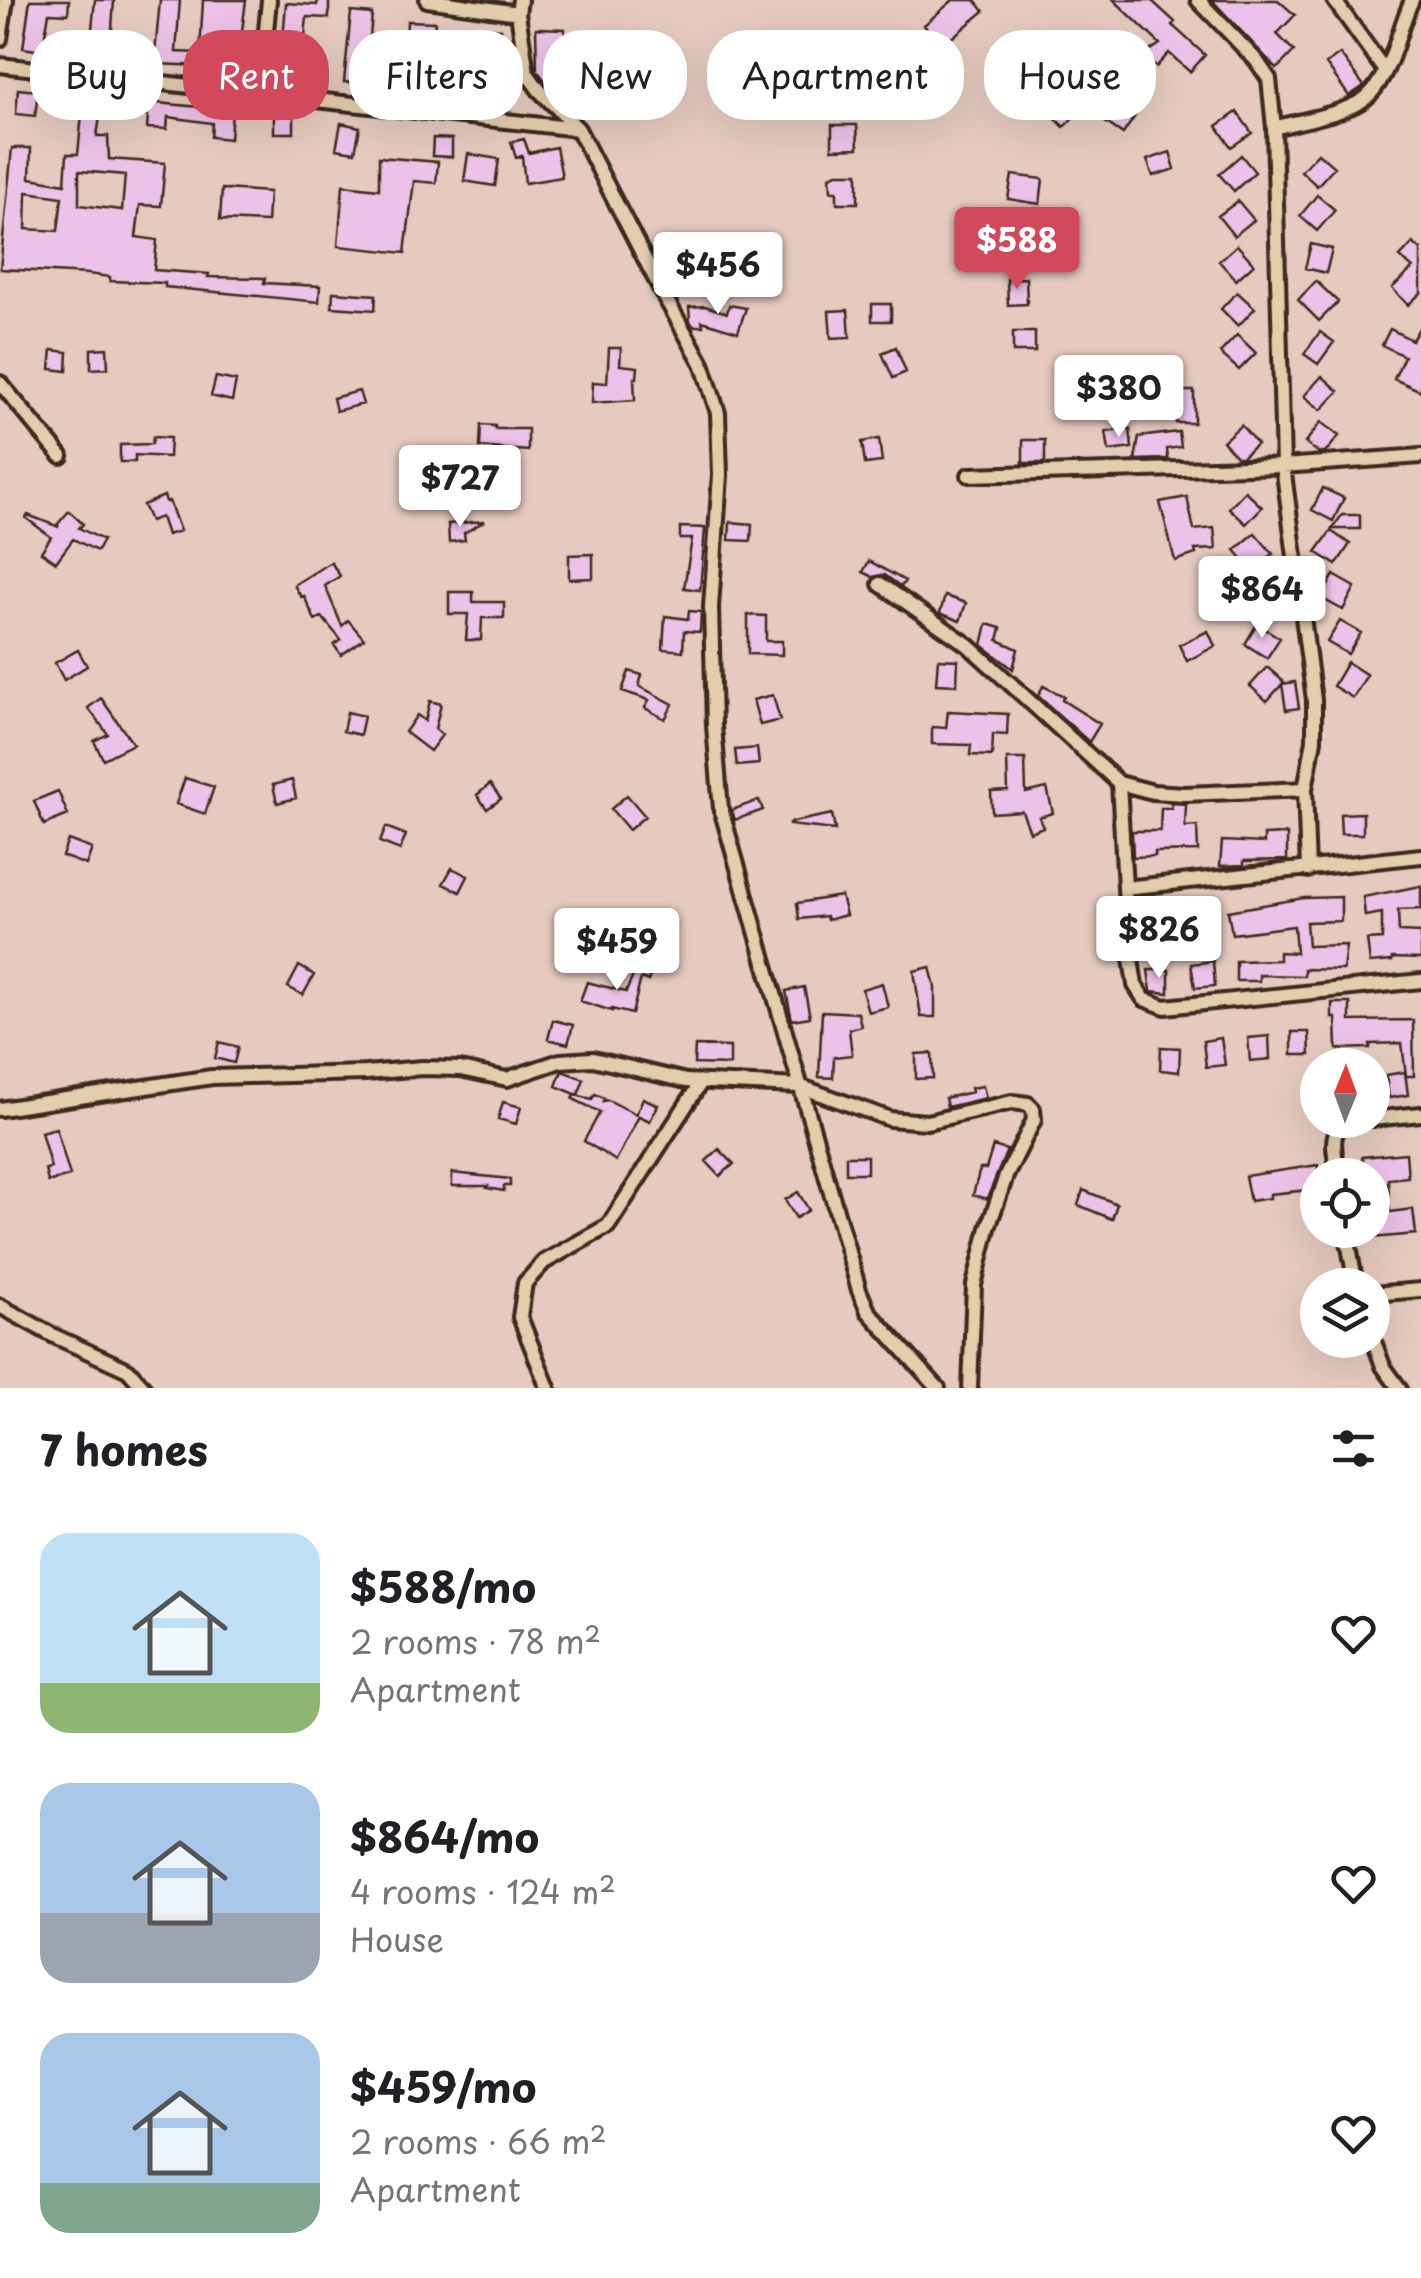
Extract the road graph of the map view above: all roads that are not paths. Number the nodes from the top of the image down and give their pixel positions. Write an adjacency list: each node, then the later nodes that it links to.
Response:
1 (6, 0): 9 (street)
2 (269, 0): 8 (street)
3 (427, 0): 7 (street)
4 (1198, 0): 14 (street)
5 (1334, 0): 11 (street)
6 (1412, 0): 11 (street)
7 (519, 7): 15 (street)
8 (266, 30)
9 (0, 39)
10 (0, 65): 12 (street)
11 (1385, 71): 14 (street)
12 (183, 84)
13 (329, 100): 15 (street)
14 (1274, 128): 19 (street)
15 (578, 129): 29 (street)
16 (0, 382): 17 (street)
17 (61, 456)
18 (1421, 456): 19 (street)
19 (1283, 466): 20 (street); 23 (street)
20 (968, 475)
21 (880, 584): 22 (street)
22 (1119, 783): 23 (street); 26 (street)
23 (1305, 789): 25 (street)
24 (1421, 856): 25 (street)
25 (1308, 870): 26 (street)
26 (1125, 888): 27 (street)
27 (1421, 981)
28 (702, 1082): 29 (street); 30 (street); 38 (street)
29 (799, 1086): 39 (street); 40 (street)
30 (0, 1109)
31 (1421, 1114): 32 (street)
32 (1390, 1117)
33 (1421, 1290): 34 (street)
34 (1390, 1293)
35 (0, 1306): 37 (street)
36 (1380, 1358): 41 (street)
37 (144, 1388)
38 (548, 1388)
39 (938, 1388)
40 (970, 1388)
41 (1398, 1388)

